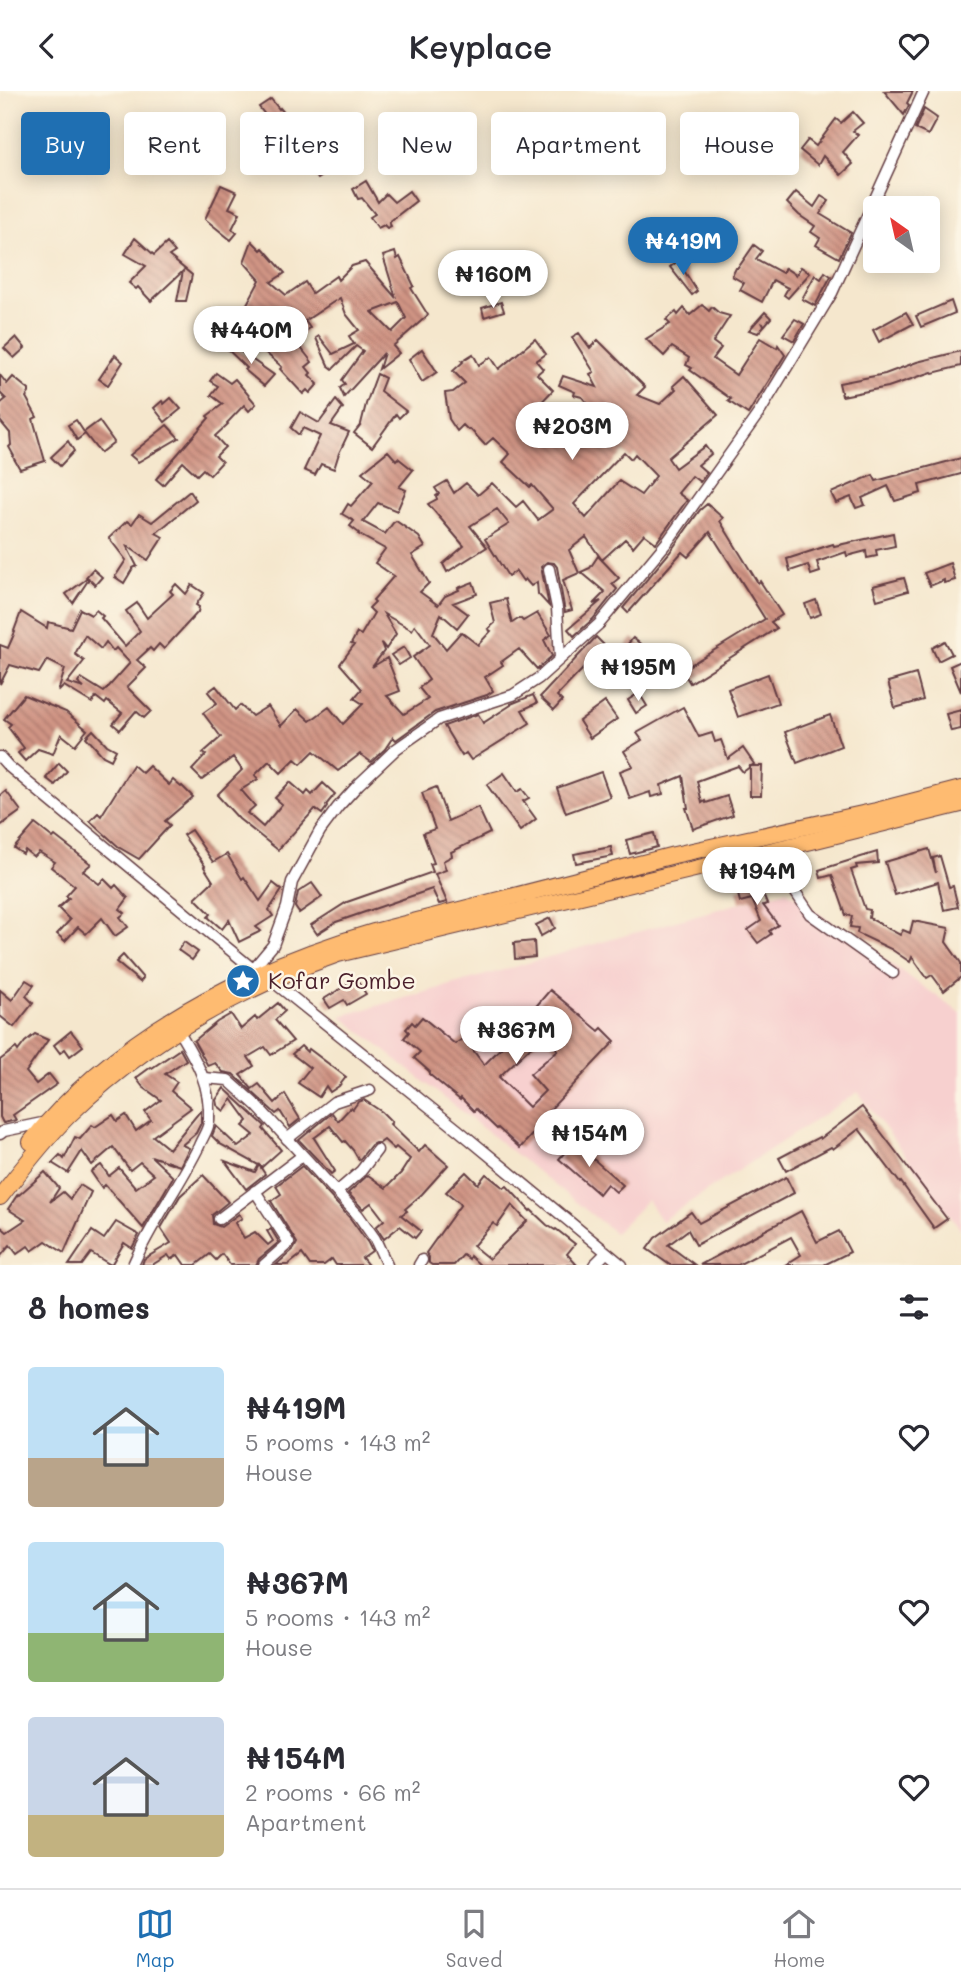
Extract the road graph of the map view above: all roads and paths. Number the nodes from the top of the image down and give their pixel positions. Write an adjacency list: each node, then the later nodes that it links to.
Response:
1 (924, 91): 3 (street)
2 (548, 569): 3 (street)
3 (560, 658): 11 (street)
4 (0, 757): 5 (street)
5 (8, 766): 6 (street); 11 (street)
6 (0, 777)
7 (961, 789): 11 (highway)
8 (961, 804): 9 (highway)
9 (780, 849): 10 (street); 11 (highway)
10 (893, 973)
11 (260, 975): 12 (highway); 15 (highway); 25 (street)
12 (178, 1030): 13 (street); 23 (highway)
13 (204, 1078): 17 (street); 26 (street)
14 (370, 1090): 17 (street)
15 (47, 1122): 16 (street); 20 (highway)
16 (1, 1129)
17 (287, 1139): 19 (street)
18 (377, 1150): 22 (street)
19 (302, 1156): 21 (street); 22 (street)
20 (0, 1181)
21 (255, 1191): 24 (street); 27 (street)
22 (338, 1191): 28 (street)
23 (0, 1196)
24 (219, 1219)
25 (606, 1254): 29 (street); 30 (street)
26 (133, 1265)
27 (264, 1265)
28 (387, 1265)
29 (594, 1265)
30 (622, 1265)

